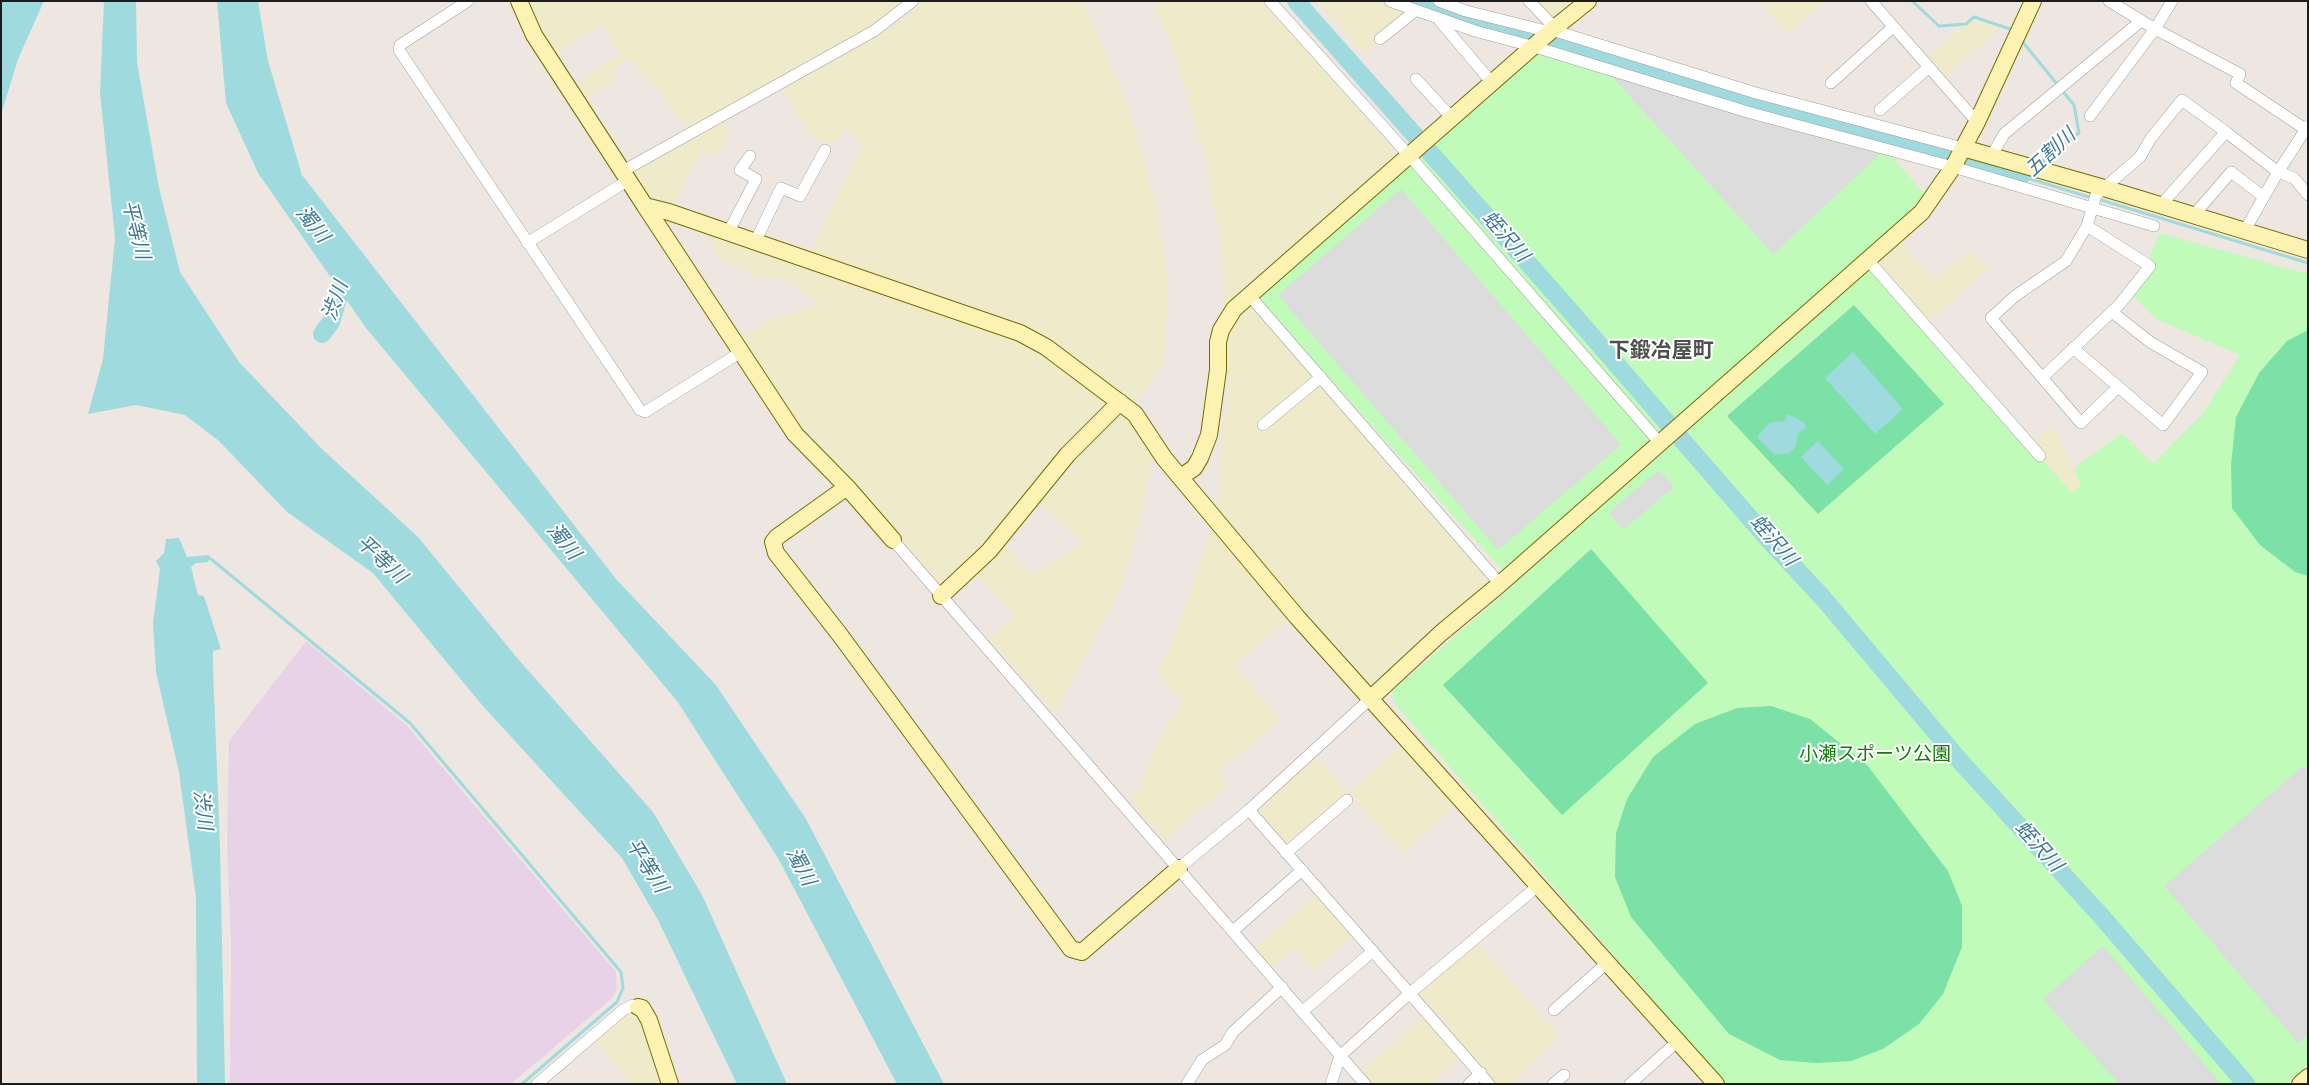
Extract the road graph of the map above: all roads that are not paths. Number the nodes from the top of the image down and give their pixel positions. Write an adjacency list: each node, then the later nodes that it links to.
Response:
1 (468, 1): 51 (street)
2 (519, 1): 39 (street)
3 (913, 1): 39 (street)
4 (1270, 1): 34 (street)
5 (1390, 1): 13 (street)
6 (1439, 1): 18 (street)
7 (1529, 1): 18 (street)
8 (1588, 1): 18 (street)
9 (1871, 1): 16 (street)
10 (2033, 1): 30 (street)
11 (2109, 1): 15 (street)
12 (2172, 1): 17 (street)
13 (1415, 11): 14 (street); 19 (street)
14 (1438, 19): 20 (street); 24 (street)
15 (2141, 21): 17 (street); 36 (street)
16 (1893, 27): 21 (street); 23 (street)
17 (2155, 29): 28 (street); 31 (street)
18 (1551, 31): 20 (street); 25 (street)
19 (1380, 39)
20 (1535, 46): 24 (street); 27 (street)
21 (1929, 67): 26 (street); 30 (street)
22 (1416, 79): 29 (street)
23 (1830, 83)
24 (1493, 84): 29 (street)
25 (1756, 93): 27 (street); 37 (street)
26 (1880, 110)
27 (1751, 113): 37 (street)
28 (2090, 116)
29 (1453, 118): 34 (street)
30 (1978, 122): 37 (street)
31 (2307, 128): 38 (street)
32 (2226, 132): 38 (street); 42 (street); 44 (street)
33 (825, 150): 50 (street)
34 (1412, 154): 54 (street); 63 (street)
35 (750, 156): 48 (street)
36 (1991, 157): 37 (street); 42 (street)
37 (1958, 158): 42 (street); 53 (street)
38 (2278, 172): 40 (street); 41 (street)
39 (624, 176): 43 (street); 51 (street)
40 (2308, 195)
41 (2264, 197): 45 (street); 49 (street)
42 (2096, 199): 44 (street); 46 (street); 47 (street)
43 (645, 206): 48 (street); 57 (street)
44 (2160, 206): 45 (street)
45 (2193, 216): 49 (street)
46 (2087, 226): 55 (street); 59 (street)
47 (2154, 226)
48 (728, 232): 50 (street)
49 (2244, 232): 52 (street)
50 (755, 242): 61 (street)
51 (527, 244): 57 (street)
52 (2308, 250)
53 (1868, 260): 63 (street); 64 (street)
54 (1248, 295): 58 (street); 65 (street)
55 (2112, 312): 56 (street); 60 (street)
56 (2073, 348): 59 (street); 60 (street)
57 (740, 352): 66 (street)
58 (1321, 377): 62 (street); 68 (street)
59 (2043, 377): 60 (street)
60 (2118, 386)
61 (1120, 402): 65 (street); 69 (street)
62 (1263, 425)
63 (1663, 441): 68 (street)
64 (2040, 456)
65 (1181, 477): 70 (street)
66 (848, 487): 67 (street); 74 (street)
67 (893, 540): 69 (street)
68 (1500, 584): 70 (street)
69 (941, 596): 74 (street)
70 (1371, 698): 72 (street); 76 (street)
71 (1347, 800): 73 (street)
72 (1249, 810): 73 (street); 74 (street)
73 (1286, 852): 75 (street)
74 (1179, 868): 77 (street)
75 (1302, 870): 77 (street); 78 (street)
76 (1539, 885): 79 (street); 81 (street)
77 (1233, 931): 80 (street)
78 (1373, 951): 81 (street); 84 (street)
79 (1608, 962): 83 (street); 85 (street)
80 (1282, 987): 84 (street); 92 (street)
81 (1409, 994): 86 (street); 87 (street)
82 (638, 1007): 90 (street); 91 (street)
83 (1554, 1010)
84 (1304, 1011): 86 (street)
85 (1678, 1041): 98 (street); 99 (street)
86 (1340, 1056): 93 (street); 94 (street)
87 (1481, 1073): 95 (street); 96 (street)
88 (1564, 1075): 97 (street)
89 (2308, 1077): 100 (street)
90 (536, 1084)
91 (670, 1084)
92 (1187, 1084)
93 (1331, 1084)
94 (1365, 1084)
95 (1468, 1084)
96 (1490, 1084)
97 (1553, 1084)
98 (1630, 1084)
99 (1716, 1084)
100 (2300, 1084)

